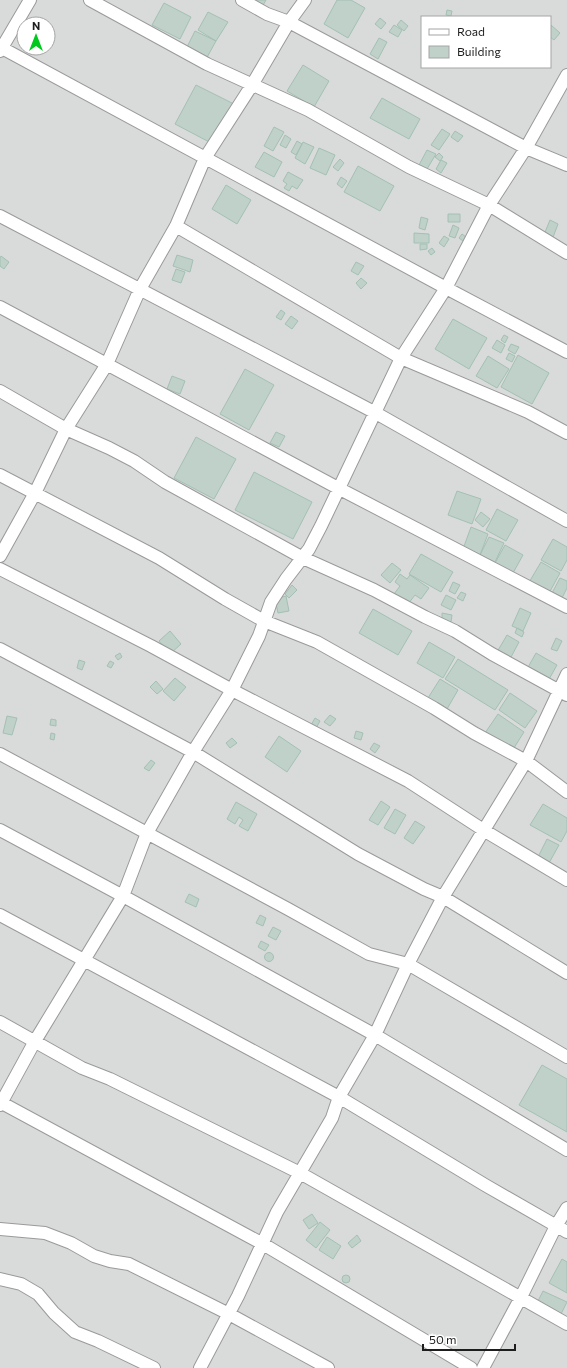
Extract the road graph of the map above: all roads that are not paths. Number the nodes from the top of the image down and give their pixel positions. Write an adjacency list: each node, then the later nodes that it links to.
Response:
1 (30, 0): 6 (street)
2 (90, 0): 8 (street)
3 (242, 0): 5 (street)
4 (305, 0): 5 (street)
5 (289, 22): 8 (street); 9 (street)
6 (1, 49): 10 (street)
7 (567, 74): 9 (street)
8 (252, 85): 10 (street); 12 (street)
9 (526, 148): 11 (street); 12 (street)
10 (205, 158): 14 (street); 16 (street)
11 (567, 166)
12 (489, 205): 15 (street); 16 (street)
13 (0, 216): 17 (street)
14 (176, 226): 17 (street); 20 (street)
15 (567, 253)
16 (446, 288): 19 (street); 20 (street)
17 (140, 289): 21 (street); 23 (street)
18 (0, 307): 21 (street)
19 (567, 352)
20 (401, 358): 23 (street); 25 (street)
21 (107, 364): 24 (street); 27 (street)
22 (0, 391): 24 (street)
23 (374, 412): 27 (street); 29 (street)
24 (66, 428): 28 (street); 31 (street)
25 (567, 433)
26 (0, 475): 28 (street)
27 (338, 488): 31 (street); 33 (street)
28 (35, 493): 30 (street); 34 (street)
29 (567, 521)
30 (0, 556)
31 (303, 558): 34 (street); 38 (street)
32 (0, 569): 37 (street)
33 (567, 607)
34 (264, 621): 37 (street); 41 (street)
35 (0, 649): 39 (street)
36 (567, 674): 38 (street)
37 (232, 690): 39 (street); 44 (street)
38 (563, 692): 41 (street)
39 (193, 752): 45 (street); 48 (street)
40 (0, 754): 45 (street)
41 (526, 761): 42 (street); 44 (street)
42 (567, 792)
43 (0, 830): 47 (street)
44 (484, 830): 46 (street); 48 (street)
45 (147, 833): 47 (street); 51 (street)
46 (567, 880)
47 (123, 896): 50 (street); 54 (street)
48 (444, 897): 51 (street); 52 (street)
49 (0, 915): 50 (street)
50 (84, 961): 55 (street); 57 (street)
51 (408, 964): 54 (street); 56 (street)
52 (567, 973)
53 (0, 1022): 55 (street)
54 (375, 1035): 57 (street); 59 (street)
55 (35, 1041): 58 (street); 60 (street)
56 (567, 1057)
57 (339, 1097): 60 (street); 62 (street)
58 (0, 1103): 65 (street)
59 (567, 1150)
60 (300, 1173): 65 (street); 67 (street)
61 (567, 1208): 62 (street)
62 (556, 1226): 64 (street); 67 (street)
63 (0, 1229): 68 (street)
64 (567, 1232)
65 (263, 1244): 68 (street); 73 (street)
66 (0, 1279): 70 (street)
67 (520, 1299): 69 (street); 74 (street)
68 (229, 1314): 71 (street); 72 (street)
69 (567, 1324)
70 (154, 1368)
71 (200, 1368)
72 (328, 1368)
73 (471, 1368)
74 (483, 1368)

